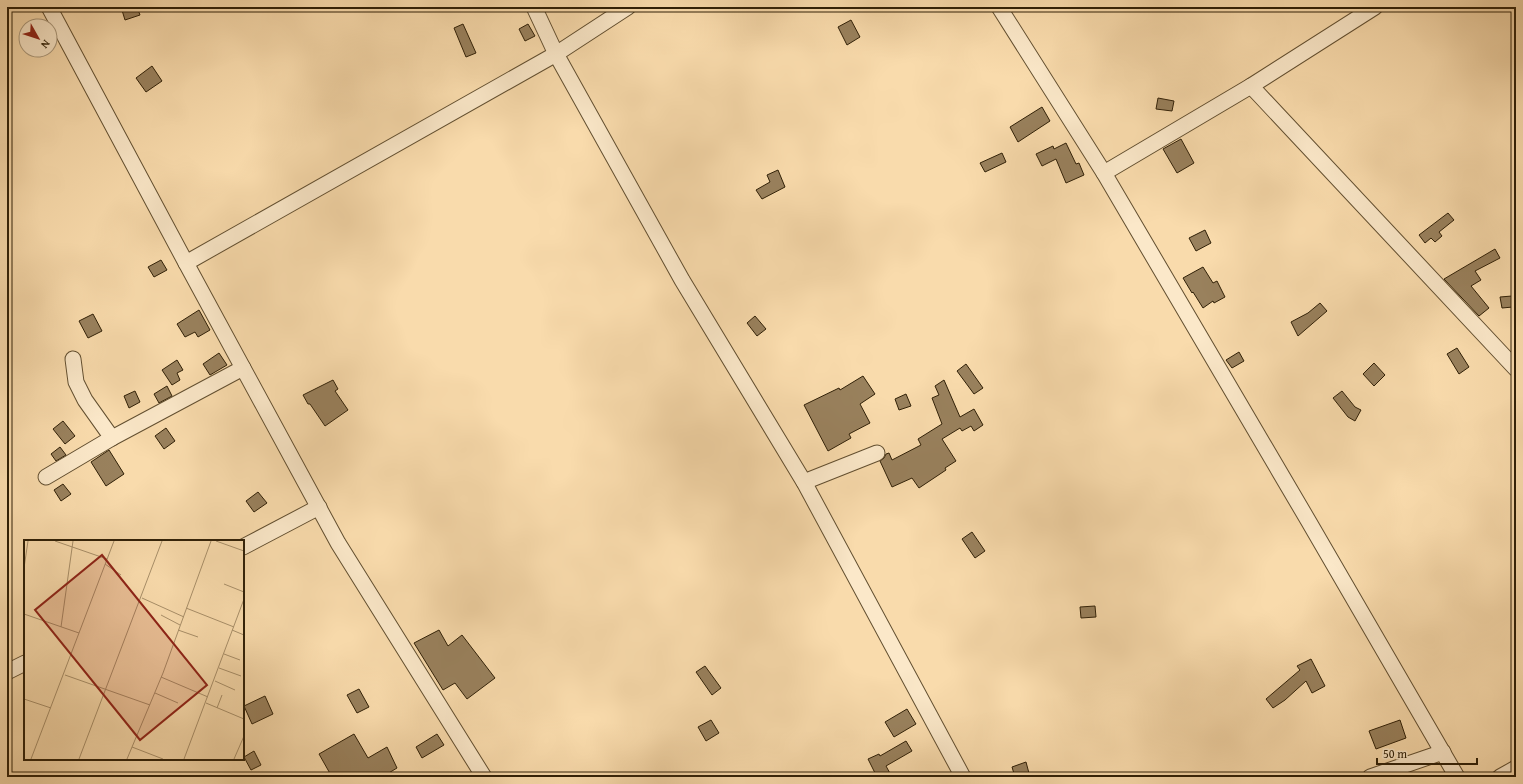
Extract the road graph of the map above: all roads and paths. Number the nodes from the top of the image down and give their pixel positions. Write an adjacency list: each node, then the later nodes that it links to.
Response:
1 (49, 7): 9 (street)
2 (534, 7): 6 (street)
3 (628, 7): 6 (street)
4 (999, 7): 8 (street)
5 (1375, 7): 7 (street)
6 (556, 54): 9 (street); 16 (street)
7 (1251, 86): 8 (street); 12 (street)
8 (1104, 173): 21 (street)
9 (186, 263): 11 (street)
10 (73, 358): 13 (street)
11 (243, 368): 13 (street); 17 (street)
12 (1516, 369)
13 (112, 438): 15 (street)
14 (877, 453): 16 (street)
15 (46, 477)
16 (804, 482): 24 (street)
17 (319, 507): 18 (street); 23 (street)
18 (244, 546)
19 (24, 664): 20 (street)
20 (7, 672)
21 (1443, 752): 25 (street); 26 (street)
22 (1516, 768): 27 (street)
23 (484, 777)
24 (963, 777)
25 (1370, 777)
26 (1457, 777)
27 (1500, 777)

